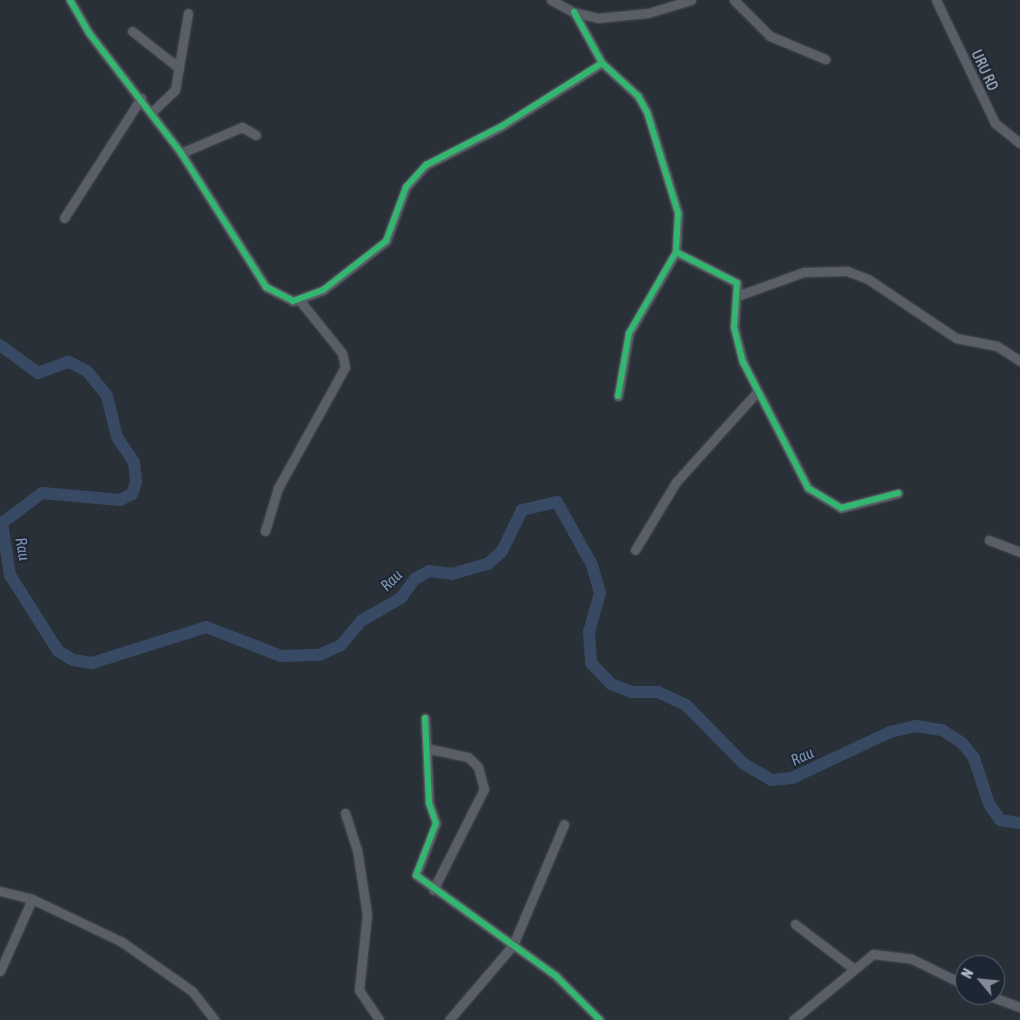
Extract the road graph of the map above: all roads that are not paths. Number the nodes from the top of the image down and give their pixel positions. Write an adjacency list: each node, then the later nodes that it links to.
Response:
1 (70, 0): 12 (street)
2 (551, 0): 6 (street)
3 (691, 0): 6 (street)
4 (734, 0): 9 (street)
5 (936, 0): 15 (street, URU RD)
6 (574, 12): 10 (street)
7 (188, 13): 11 (street)
8 (132, 31): 11 (street)
9 (825, 59)
10 (602, 63): 18 (street); 20 (street)
11 (179, 68): 13 (street)
12 (141, 98): 13 (street); 17 (street)
13 (152, 112): 16 (street)
14 (256, 135): 16 (street)
15 (1020, 143)
16 (182, 153): 20 (street)
17 (64, 218)
18 (676, 252): 19 (street); 23 (street)
19 (738, 296): 21 (street); 22 (street)
20 (301, 302): 25 (street)
21 (1020, 361)
22 (758, 392): 24 (street); 27 (street)
23 (618, 396)
24 (898, 493)
25 (265, 531)
26 (989, 540): 28 (street)
27 (635, 550)
28 (1020, 552)
29 (425, 718): 30 (street)
30 (430, 749): 33 (street); 33 (street)
31 (345, 813): 44 (street)
32 (564, 824): 37 (street)
33 (433, 890): 37 (street)
34 (0, 891): 35 (street)
35 (32, 899): 39 (street); 43 (street)
36 (795, 924): 38 (street)
37 (513, 945): 45 (street); 46 (street)
38 (854, 969): 40 (street); 47 (street)
39 (0, 971)
40 (955, 979)
41 (1005, 1002): 42 (street)
42 (1020, 1007)
43 (215, 1020)
44 (379, 1020)
45 (449, 1020)
46 (600, 1020)
47 (793, 1020)

